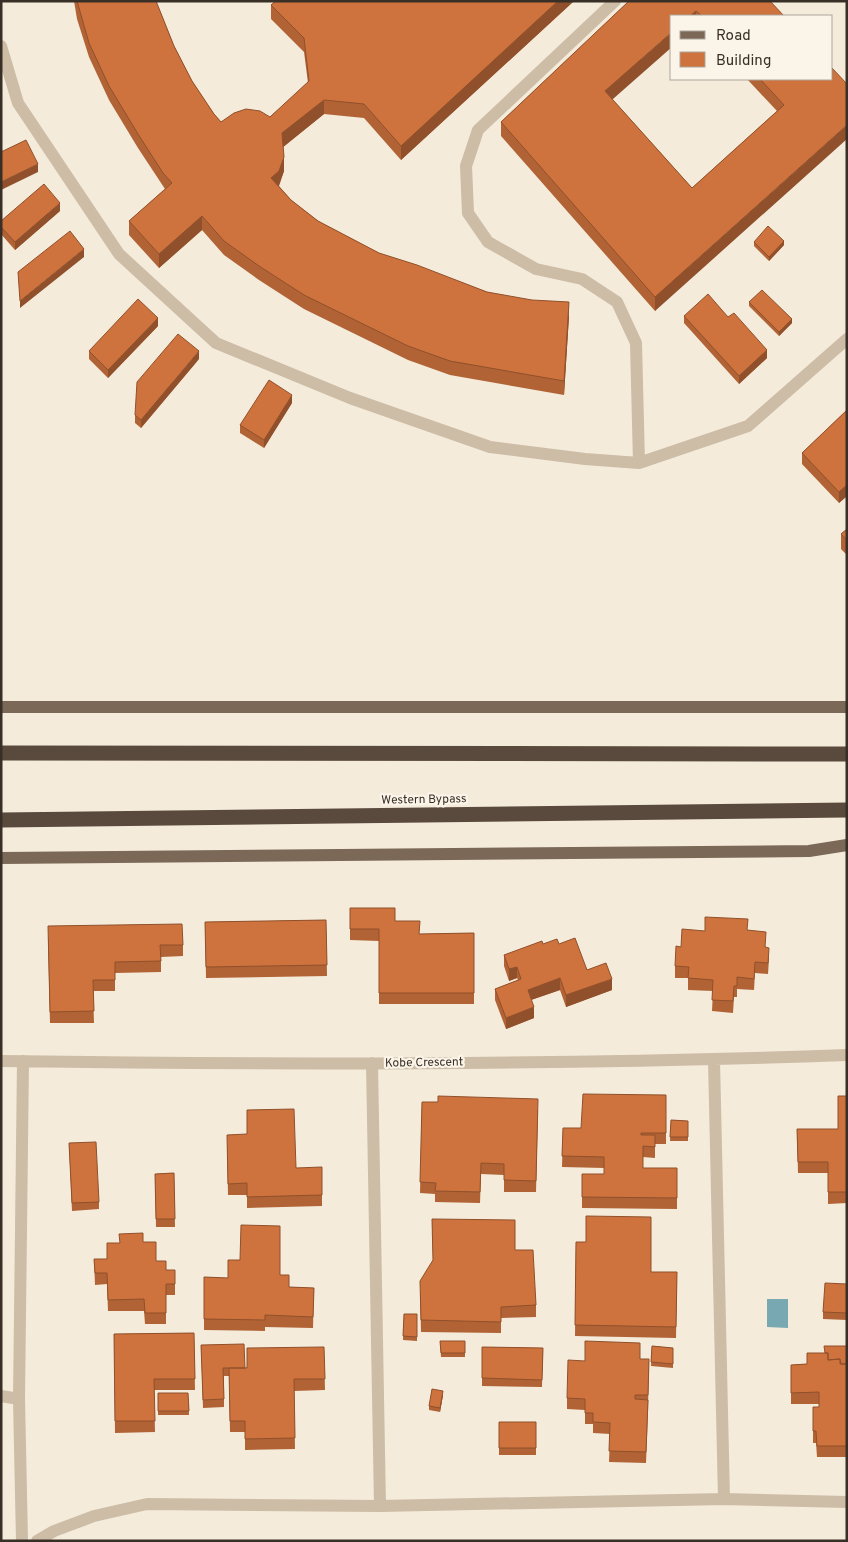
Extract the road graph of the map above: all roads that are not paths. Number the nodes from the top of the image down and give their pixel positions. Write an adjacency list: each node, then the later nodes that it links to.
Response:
1 (615, 1): 4 (street)
2 (1, 46): 4 (street)
3 (847, 340): 4 (street)
4 (639, 463)
5 (1, 707): 6 (main road)
6 (847, 707)
7 (1, 753): 8 (highway)
8 (847, 754)
9 (847, 810): 10 (highway, Western Bypass)
10 (1, 820)
11 (847, 845): 13 (main road)
12 (847, 850): 13 (main road)
13 (809, 851): 14 (main road)
14 (1, 858)
15 (847, 1055): 16 (street, Kobe Crescent)
16 (714, 1060): 19 (street, Kobe Crescent); 22 (street)
17 (1, 1061): 18 (street, Kobe Crescent)
18 (23, 1061): 19 (street, Kobe Crescent); 21 (street)
19 (372, 1063): 24 (street)
20 (1, 1396): 21 (street)
21 (19, 1399): 25 (street)
22 (724, 1499): 23 (street); 24 (street)
23 (847, 1502)
24 (380, 1506): 26 (street)
25 (22, 1541)
26 (37, 1541)

